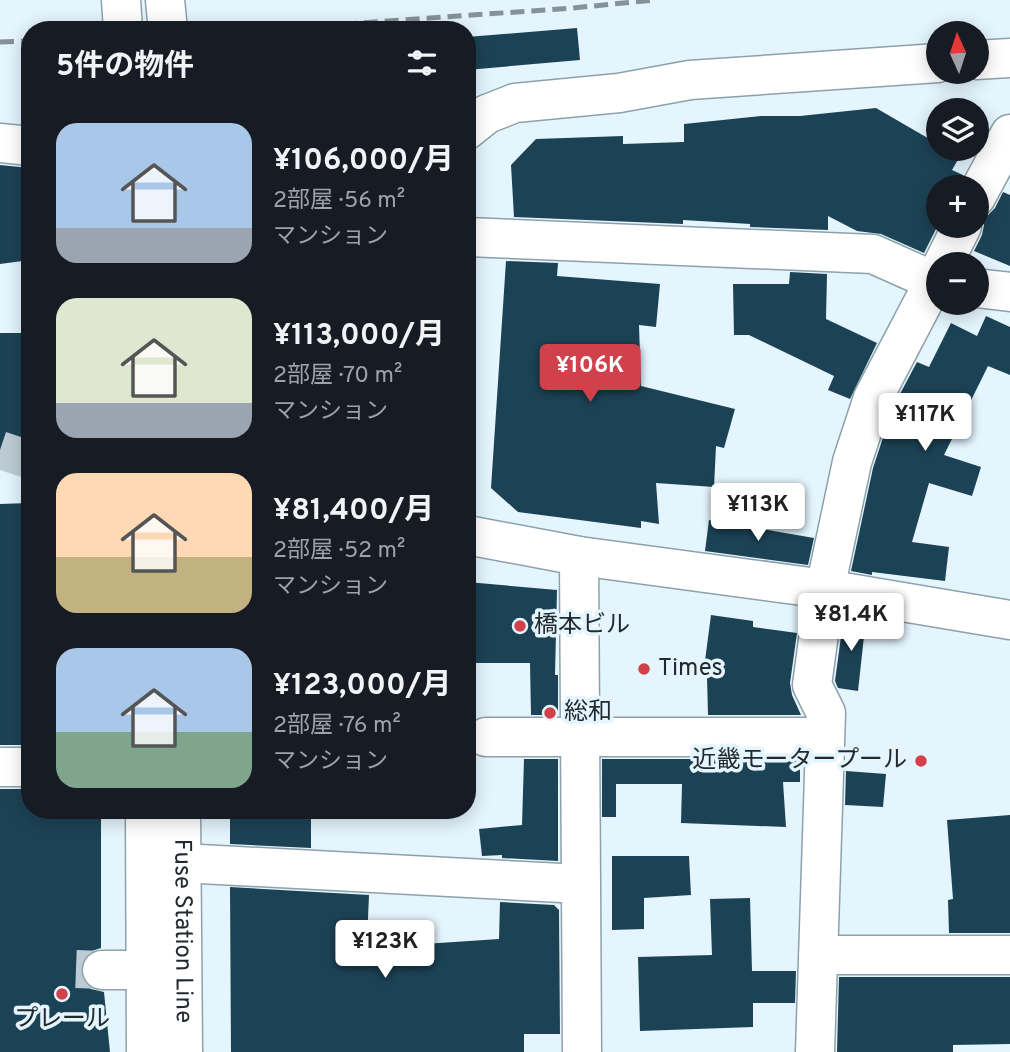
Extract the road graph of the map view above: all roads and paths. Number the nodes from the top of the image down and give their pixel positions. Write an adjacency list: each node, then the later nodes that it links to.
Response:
1 (121, 0): 3 (street)
2 (165, 0): 4 (street)
3 (122, 21)
4 (167, 21)
5 (1010, 58): 6 (street)
6 (989, 60)
7 (926, 64): 8 (street)
8 (476, 123)
9 (1010, 134): 12 (street)
10 (0, 143): 11 (street)
11 (21, 145)
12 (988, 175)
13 (476, 237): 14 (street)
14 (926, 272)
15 (989, 290): 16 (street)
16 (1010, 292)
17 (926, 299): 20 (street)
18 (476, 537): 19 (street)
19 (579, 556): 20 (street); 23 (street)
20 (825, 589): 21 (street); 24 (street)
21 (1010, 620)
22 (486, 737): 23 (street)
23 (580, 737): 24 (street); 30 (street)
24 (825, 737): 31 (street)
25 (0, 766): 26 (street)
26 (21, 767)
27 (145, 819): 34 (street, Fuse Station Line)
28 (181, 819): 29 (street, Fuse Station Line)
29 (181, 863): 30 (street); 36 (street, Fuse Station Line)
30 (581, 884): 37 (street)
31 (818, 955): 32 (street); 38 (street)
32 (1010, 955)
33 (102, 970): 34 (street)
34 (145, 970): 35 (street, Fuse Station Line)
35 (146, 1052)
36 (183, 1052)
37 (582, 1052)
38 (815, 1052)

